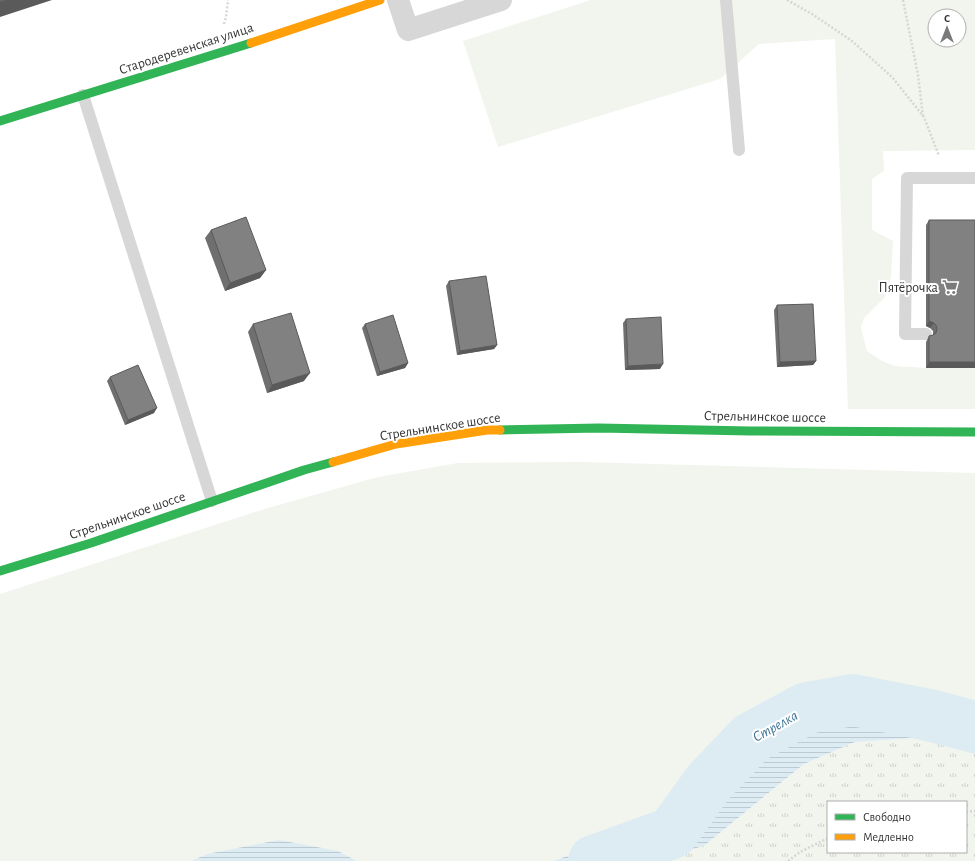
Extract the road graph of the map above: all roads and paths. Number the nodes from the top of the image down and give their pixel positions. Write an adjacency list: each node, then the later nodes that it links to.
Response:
1 (380, 0): 7 (main road, Стародеревенская улица)
2 (398, 0): 3 (street)
3 (501, 0)
4 (726, 0): 11 (lane)
5 (788, 0): 8 (path)
6 (903, 0): 8 (path)
7 (83, 95): 9 (main road, Стародеревенская улица); 15 (lane)
8 (924, 117): 10 (path)
9 (0, 121)
10 (935, 146)
11 (739, 150)
12 (975, 178): 13 (lane)
13 (926, 334)
14 (975, 432): 15 (main road, Стрельнинское шоссе)
15 (212, 501): 16 (main road, Стрельнинское шоссе)
16 (0, 572)
17 (827, 838): 18 (path)
18 (788, 861)

